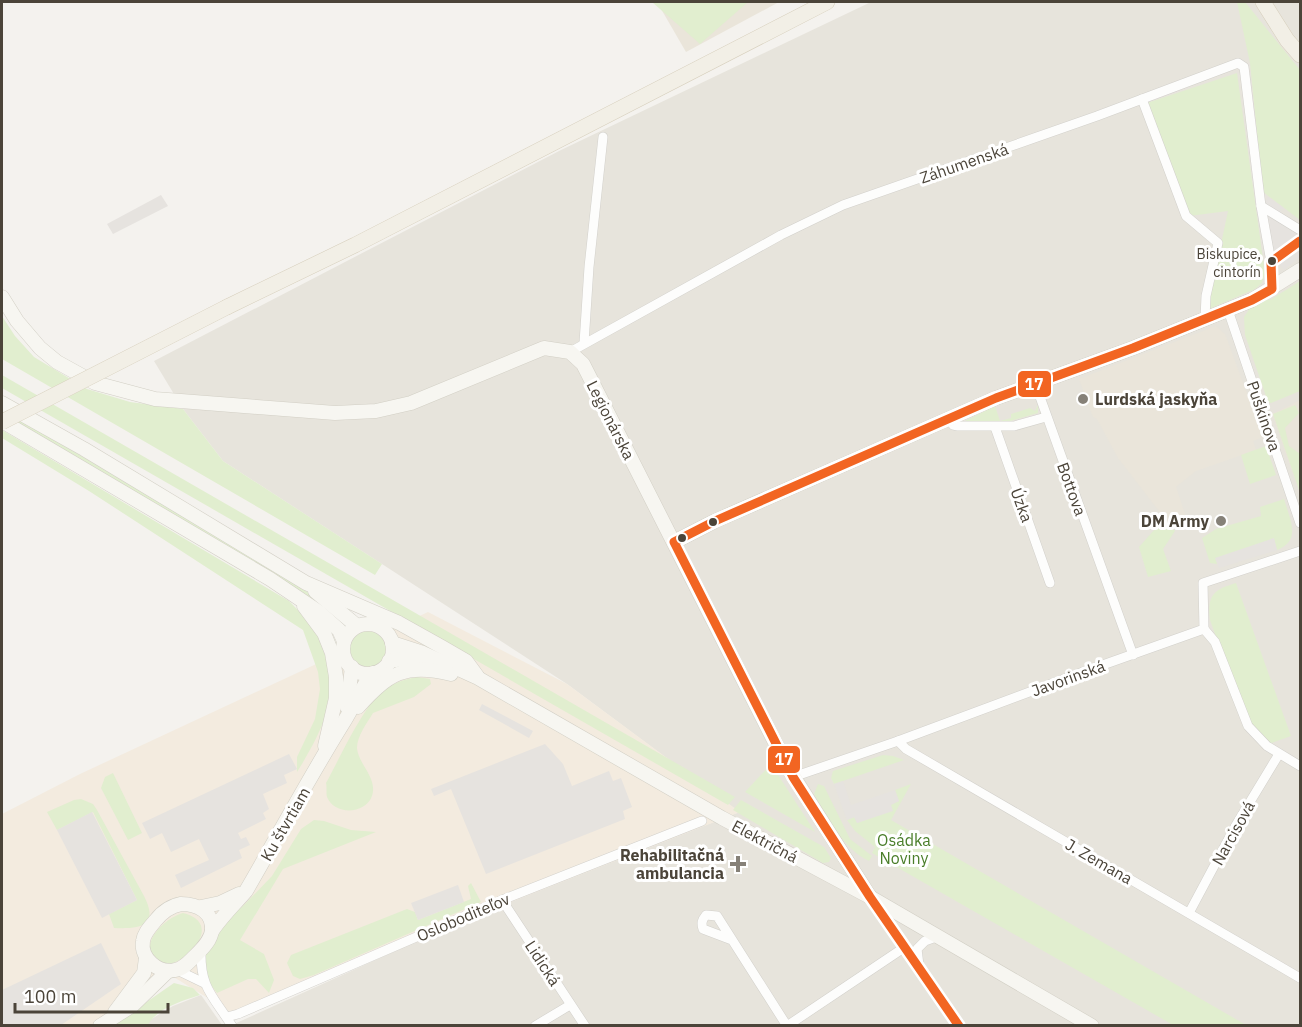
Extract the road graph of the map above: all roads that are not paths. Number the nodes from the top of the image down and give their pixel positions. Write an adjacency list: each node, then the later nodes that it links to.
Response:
1 (809, 2): 5 (main road)
2 (827, 2): 5 (main road)
3 (1263, 2): 4 (main road)
4 (1300, 55)
5 (640, 98): 21 (main road, bridge)
6 (1142, 99): 8 (street, Záhumenská); 14 (street); 15 (street, Záhumenská)
7 (603, 137): 15 (street)
8 (1261, 206): 9 (street); 11 (street, Záhumenská)
9 (1300, 230)
10 (1300, 270): 11 (street)
11 (1272, 289): 13 (street)
12 (2, 297): 16 (street)
13 (1228, 310): 14 (street); 23 (street, Puškinova)
14 (1205, 319): 17 (street)
15 (584, 343): 16 (street, Záhumenská)
16 (570, 352): 24 (street, Legionárska)
17 (1035, 383): 19 (street, Bottova); 20 (street)
18 (2, 403): 26 (street)
19 (1046, 417): 22 (street); 33 (street, Bottova)
20 (950, 420): 22 (street); 24 (street)
21 (2, 421): 28 (street)
22 (995, 427): 27 (street, Úzka)
23 (1300, 519)
24 (674, 542): 44 (street, Legionárska)
25 (1300, 551): 30 (street)
26 (306, 583): 29 (street); 38 (street)
27 (1050, 583)
28 (299, 599): 31 (street); 42 (street, Ku štvrtiam)
29 (357, 626): 31 (street); 32 (street)
30 (1204, 629): 33 (street, Javorinská); 41 (street)
31 (344, 641): 36 (street)
32 (392, 643): 34 (street, Električná); 35 (street)
33 (1132, 655): 40 (street, Javorinská)
34 (436, 660): 35 (street, Električná); 38 (street, Električná)
35 (389, 661): 37 (street)
36 (352, 667): 37 (street); 39 (street, Ku štvrtiam)
37 (373, 673): 39 (street, Ku štvrtiam)
38 (478, 678): 39 (street); 47 (street, Električná)
39 (344, 721): 42 (street, Ku štvrtiam)
40 (898, 741): 44 (street, Javorinská); 52 (street, J. Zemana)
41 (1279, 754): 43 (street); 52 (street, Narcisová)
42 (322, 756): 48 (street, Ku štvrtiam)
43 (1300, 766)
44 (793, 777): 46 (street, Legionárska)
45 (702, 821): 50 (street, Osloboditeľov)
46 (832, 839): 47 (street); 49 (street, Legionárska)
47 (812, 866): 49 (street, Električná)
48 (246, 891): 51 (street, Ku štvrtiam); 53 (street, Ku štvrtiam)
49 (870, 897): 54 (street, Električná); 56 (street, Legionárska)
50 (502, 900): 63 (street, Lidická); 64 (street, Osloboditeľov)
51 (201, 907): 53 (street); 58 (street, Ku štvrtiam)
52 (1189, 913): 61 (street, J. Zemana)
53 (212, 931): 57 (street, Ku štvrtiam)
54 (936, 937): 59 (street); 70 (street, Električná)
55 (732, 940): 68 (street)
56 (905, 948): 59 (street, Legionárska); 68 (street)
57 (201, 951): 60 (street, Ku štvrtiam); 62 (street)
58 (146, 958): 60 (street); 65 (street, Ku štvrtiam)
59 (921, 970): 69 (street, Legionárska)
60 (172, 971): 62 (street); 65 (street, Ku štvrtiam)
61 (1300, 978)
62 (204, 983): 64 (street)
63 (570, 1005): 66 (street); 67 (street, Lidická)
64 (230, 1021)
65 (106, 1022)
66 (535, 1026)
67 (585, 1026)
68 (787, 1026)
69 (959, 1026)
70 (1092, 1026)

